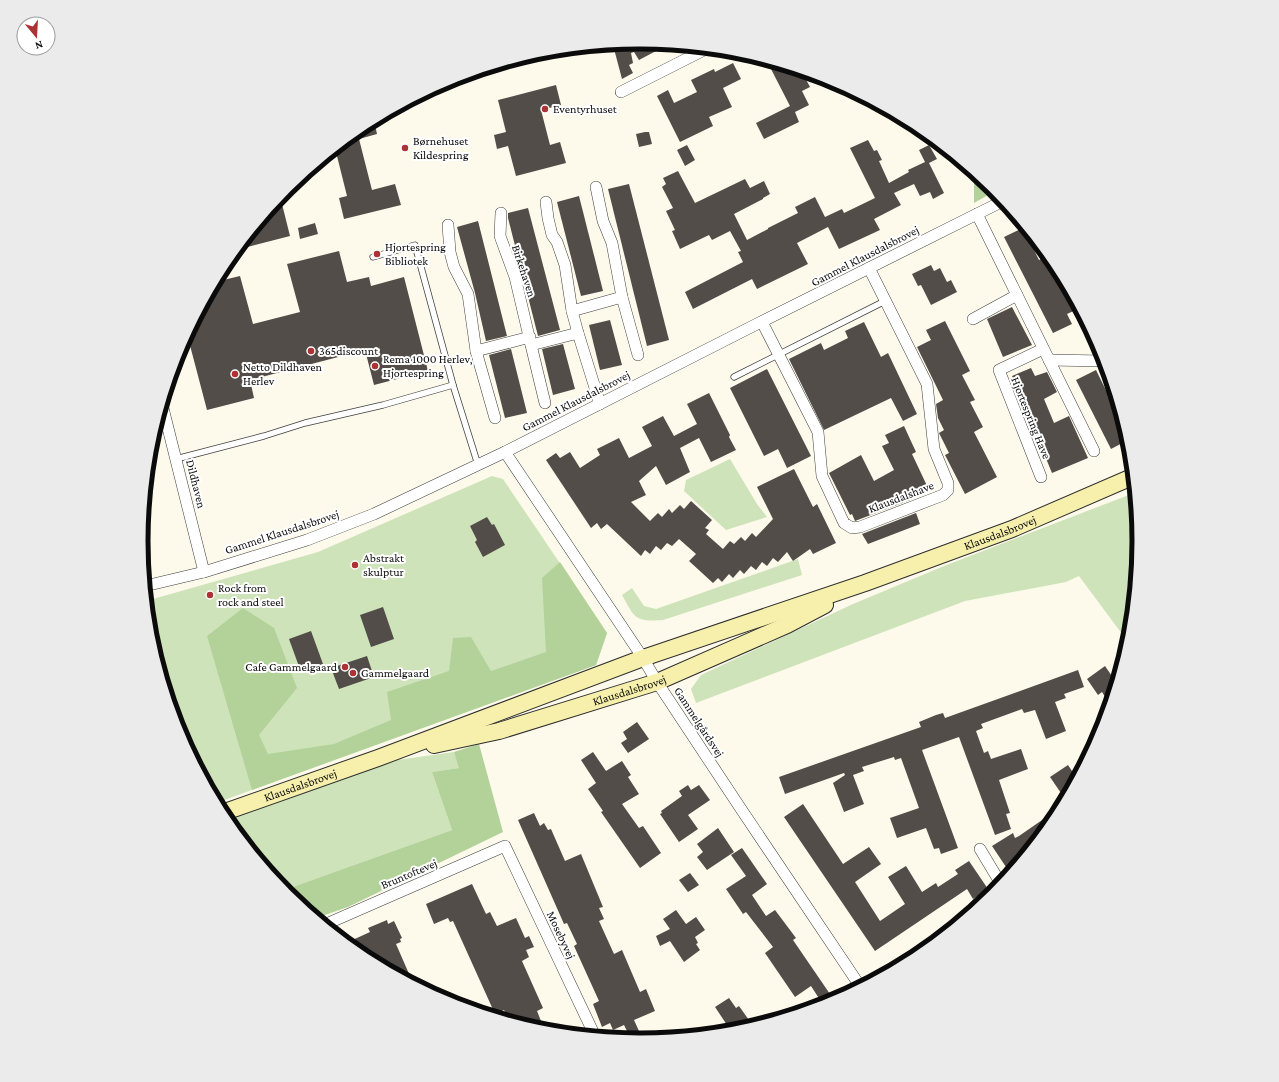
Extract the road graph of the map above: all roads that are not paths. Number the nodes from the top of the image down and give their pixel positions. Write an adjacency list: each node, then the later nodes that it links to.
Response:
1 (699, 53): 2 (street)
2 (621, 92)
3 (596, 187): 12 (street)
4 (546, 202): 14 (street)
5 (997, 204): 7 (street, Gammel Klausdalsbrovej)
6 (501, 213): 18 (street, Birkehaven)
7 (977, 214): 10 (street, Gammel Klausdalsbrovej); 11 (street)
8 (448, 225): 20 (street)
9 (373, 257): 26 (lane)
10 (869, 268): 13 (street, Klausdalshave); 16 (street, Gammel Klausdalsbrovej)
11 (1017, 295): 15 (street); 19 (street)
12 (622, 297): 14 (street); 21 (street)
13 (885, 301): 22 (lane); 22 (street, Klausdalshave)
14 (572, 311): 17 (street)
15 (973, 319)
16 (762, 322): 22 (street, Klausdalshave); 28 (street, Gammel Klausdalsbrovej)
17 (578, 333): 18 (street); 28 (street)
18 (531, 341): 20 (street); 27 (street, Birkehaven)
19 (1044, 349): 23 (street); 35 (street, Hjortespring Have)
20 (476, 351): 30 (street)
21 (638, 355)
22 (779, 355): 25 (lane)
23 (1049, 360): 24 (street); 31 (street)
24 (1097, 361)
25 (734, 377)
26 (453, 385): 33 (lane); 34 (lane)
27 (545, 403)
28 (600, 404): 32 (street, Gammel Klausdalsbrovej)
29 (164, 415): 33 (street, Dildhaven)
30 (495, 418)
31 (1094, 451)
32 (505, 452): 34 (street, Gammel Klausdalsbrovej); 40 (street, Gammelgårdsvej)
33 (176, 459): 37 (street, Dildhaven)
34 (478, 465): 37 (street, Gammel Klausdalsbrovej)
35 (1040, 477)
36 (1127, 479): 38 (street, Klausdalsbrovej)
37 (204, 572): 39 (street, Gammel Klausdalsbrovej)
38 (865, 583): 40 (street, Klausdalsbrovej); 41 (street, Klausdalsbrovej)
39 (150, 585)
40 (643, 658): 41 (street, Gammelgårdsvej); 42 (street, Klausdalsbrovej)
41 (657, 682): 42 (street, Klausdalsbrovej); 48 (street, Gammelgårdsvej)
42 (378, 758): 43 (street, Klausdalsbrovej)
43 (228, 811)
44 (505, 846): 47 (street, Bruntoftevej); 49 (street, Mosebyvej)
45 (980, 849): 46 (street)
46 (997, 878)
47 (329, 923)
48 (857, 982)
49 (592, 1031)

